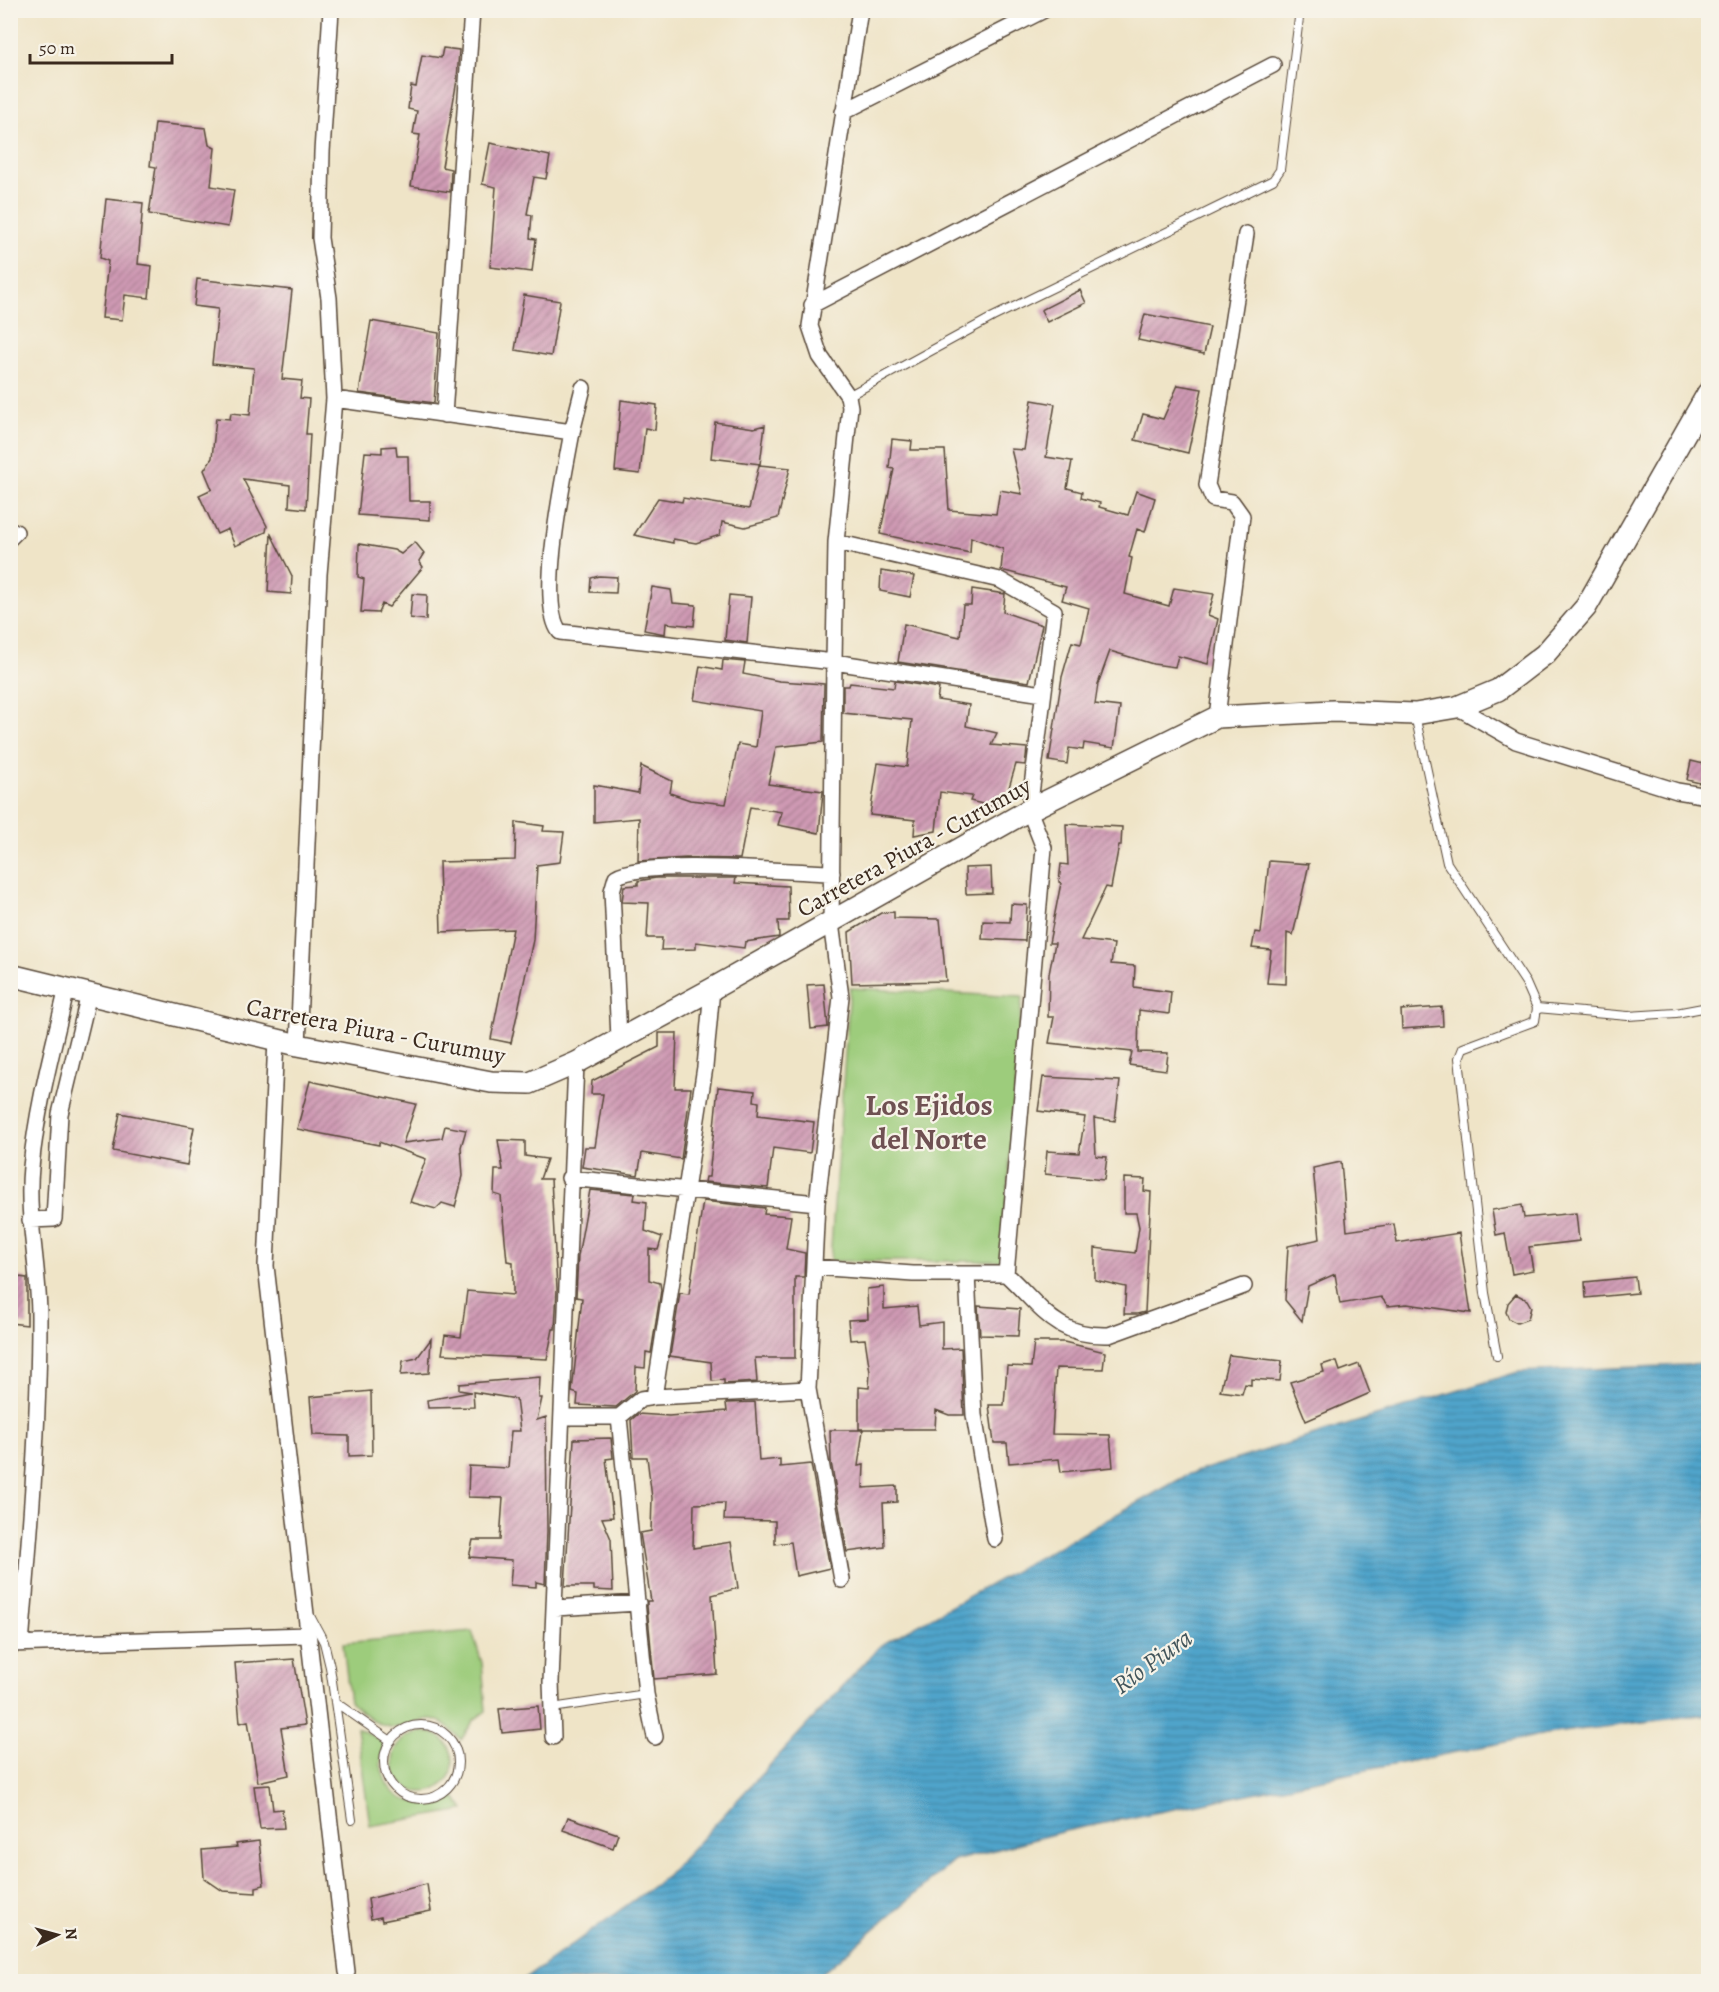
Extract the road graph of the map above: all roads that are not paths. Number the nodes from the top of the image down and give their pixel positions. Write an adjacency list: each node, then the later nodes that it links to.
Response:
1 (331, 10): 13 (street)
2 (472, 10): 14 (street)
3 (860, 10): 7 (street)
4 (1044, 10): 7 (street)
5 (1300, 10): 12 (lane)
6 (1273, 65): 9 (street)
7 (843, 112): 9 (street)
8 (1246, 234): 21 (street)
9 (812, 305): 12 (street)
10 (583, 388): 15 (street)
11 (1708, 393): 19 (main road, Carretera Piura - Curumuy)
12 (848, 396): 16 (street)
13 (333, 399): 14 (street); 34 (street)
14 (444, 415): 15 (street)
15 (572, 432): 17 (street)
16 (836, 542): 17 (street); 18 (street)
17 (834, 662): 18 (street); 24 (street)
18 (1043, 694): 23 (street)
19 (1458, 707): 20 (main road, Carretera Piura - Curumuy); 22 (street)
20 (1415, 714): 21 (main road, Carretera Piura - Curumuy); 31 (lane)
21 (1217, 717): 23 (main road, Carretera Piura - Curumuy)
22 (1708, 796)
23 (1029, 810): 25 (main road, Carretera Piura - Curumuy); 44 (street)
24 (832, 873): 25 (street); 32 (street)
25 (831, 923): 28 (main road, Carretera Piura - Curumuy); 40 (street)
26 (10, 975): 27 (main road, Carretera Piura - Curumuy)
27 (67, 988): 29 (main road, Carretera Piura - Curumuy); 36 (street)
28 (712, 989): 32 (main road, Carretera Piura - Curumuy); 39 (street)
29 (89, 994): 33 (main road, Carretera Piura - Curumuy); 37 (street)
30 (1708, 1007): 31 (lane)
31 (1537, 1008): 46 (lane)
32 (619, 1038): 35 (main road, Carretera Piura - Curumuy)
33 (276, 1039): 34 (main road, Carretera Piura - Curumuy); 54 (street)
34 (298, 1045): 35 (main road, Carretera Piura - Curumuy)
35 (576, 1063): 38 (street)
36 (38, 1112): 37 (street); 41 (street)
37 (60, 1114): 41 (street)
38 (569, 1178): 39 (street); 49 (street)
39 (684, 1191): 40 (street); 48 (street)
40 (817, 1203): 42 (street)
41 (30, 1220): 57 (street)
42 (814, 1268): 43 (street); 47 (street)
43 (967, 1274): 44 (street); 51 (street)
44 (1006, 1274): 45 (street)
45 (1244, 1286)
46 (1497, 1356)
47 (808, 1389): 48 (street); 52 (street)
48 (654, 1397): 50 (street)
49 (562, 1417): 50 (street); 55 (street)
50 (619, 1417): 53 (street)
51 (995, 1539)
52 (842, 1580)
53 (638, 1603): 55 (street); 58 (street)
54 (305, 1607): 56 (street); 59 (lane)
55 (555, 1608): 60 (street)
56 (308, 1635): 57 (street); 65 (street)
57 (16, 1644)
58 (646, 1694): 60 (lane); 62 (street)
59 (335, 1702): 63 (lane); 64 (lane)
60 (552, 1708): 61 (street)
61 (552, 1737)
62 (656, 1737)
63 (391, 1742): 63 (lane)
64 (352, 1820)
65 (347, 1972)

